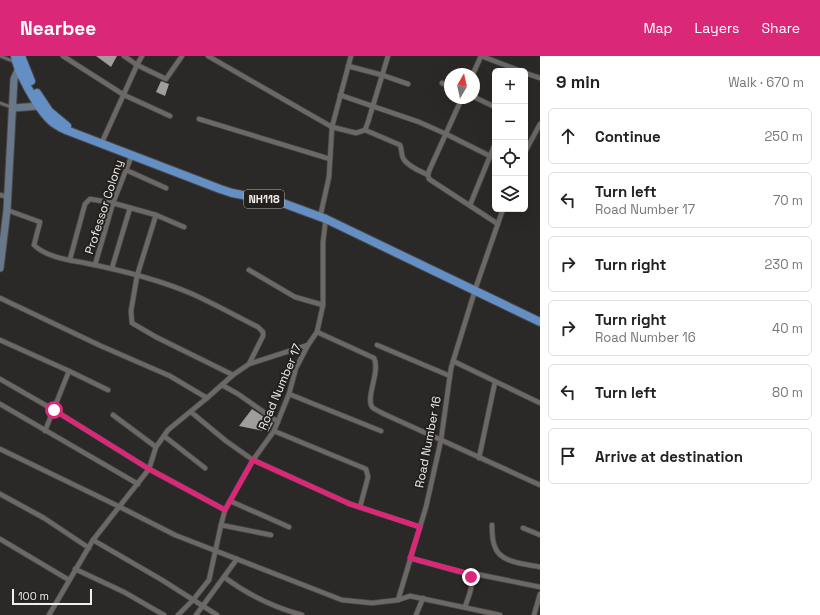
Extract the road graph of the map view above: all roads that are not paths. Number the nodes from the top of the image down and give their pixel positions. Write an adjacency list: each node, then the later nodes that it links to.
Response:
1 (0, 56): 10 (lane)
2 (63, 56): 19 (street)
3 (124, 56): 11 (street)
4 (142, 56): 11 (street)
5 (182, 56): 11 (street)
6 (208, 56): 31 (street)
7 (351, 56): 12 (street, Road Number 17)
8 (388, 56): 16 (street)
9 (481, 56): 13 (street); 14 (street)
10 (19, 61): 24 (highway, NH118); 27 (main road)
11 (137, 65): 19 (street)
12 (348, 66): 16 (street); 20 (street, Road Number 17)
13 (476, 68)
14 (512, 68)
15 (528, 74): 17 (street)
16 (382, 75): 18 (street); 25 (street)
17 (540, 78)
18 (408, 84)
19 (124, 95): 28 (street); 34 (street)
20 (340, 95): 25 (street); 31 (street, Road Number 17)
21 (480, 100): 26 (street)
22 (0, 103): 27 (lane)
23 (459, 104): 33 (street)
24 (42, 105): 27 (main road); 34 (highway, NH118); 37 (highway, NH118)
25 (373, 106): 32 (street); 33 (street)
26 (492, 106)
27 (13, 108): 44 (main road)
28 (170, 116)
29 (200, 119): 39 (street)
30 (540, 124): 35 (street)
31 (332, 127): 32 (street); 39 (street, Road Number 17)
32 (365, 130): 41 (street)
33 (446, 134): 38 (street); 41 (street)
34 (104, 140): 51 (highway, NH118)
35 (528, 146)
36 (492, 151): 38 (street)
37 (132, 155): 40 (street, Professor Colony); 51 (highway, NH118)
38 (490, 156): 46 (street)
39 (330, 159): 51 (street, Road Number 17)
40 (126, 170): 42 (street); 45 (street, Professor Colony)
41 (428, 175): 46 (street)
42 (166, 188)
43 (0, 195): 44 (street)
44 (8, 197): 48 (main road)
45 (113, 203): 47 (street); 55 (street); 56 (street, Professor Colony)
46 (470, 205): 52 (street)
47 (130, 208): 50 (street); 58 (street)
48 (7, 210): 54 (main road); 55 (street)
49 (502, 212): 52 (street, Road Number 16)
50 (156, 215): 53 (street); 60 (street)
51 (325, 216): 61 (highway, NH118); 63 (street, Road Number 17)
52 (498, 224): 61 (street, Road Number 16)
53 (184, 227)
54 (1, 253): 57 (main road)
55 (70, 259): 56 (street)
56 (95, 265): 58 (street)
57 (0, 268)
58 (112, 268): 60 (street)
59 (249, 270): 63 (street)
60 (137, 276): 71 (street); 73 (street)
61 (476, 289): 64 (highway, NH118); 65 (highway, NH118); 70 (street, Road Number 16)
62 (0, 298): 80 (street)
63 (323, 305): 66 (street, Road Number 17)
64 (540, 318)
65 (540, 322)
66 (317, 332): 69 (street, Road Number 17); 91 (street)
67 (0, 340): 72 (street)
68 (377, 344): 74 (street)
69 (308, 345): 71 (street); 79 (street, Road Number 17)
70 (453, 361): 74 (street, Road Number 16); 76 (street)
71 (250, 364): 73 (street)
72 (69, 371): 78 (street); 83 (street)
73 (232, 375): 77 (street)
74 (450, 376): 91 (street, Road Number 16)
75 (0, 379): 83 (street)
76 (495, 382): 81 (street); 94 (street)
77 (222, 385): 80 (street); 86 (street)
78 (108, 390)
79 (289, 394): 86 (street, Road Number 17); 89 (street)
80 (207, 398): 84 (street)
81 (540, 403)
82 (0, 404): 87 (street)
83 (54, 410): 87 (street); 97 (street)
84 (191, 412): 90 (street); 95 (street)
85 (113, 415): 92 (street)
86 (278, 422): 88 (street, Road Number 17)
87 (45, 430): 98 (street)
88 (274, 431): 95 (street, Road Number 17); 103 (street)
89 (381, 431)
90 (164, 436): 92 (street); 96 (street)
91 (441, 440): 94 (street); 108 (street, Road Number 16)
92 (156, 447): 97 (street)
93 (0, 449): 102 (street)
94 (479, 458): 99 (street)
95 (253, 460): 101 (street, Road Number 17); 103 (street)
96 (205, 468)
97 (149, 469): 98 (street); 104 (street)
98 (138, 484): 102 (street)
99 (540, 485)
100 (0, 494): 114 (street)
101 (230, 501): 104 (street, Road Number 17); 107 (street)
102 (120, 507): 113 (street); 115 (street)
103 (360, 507): 108 (street)
104 (225, 510): 105 (street, Road Number 17)
105 (221, 525): 110 (street); 115 (street, Road Number 17)
106 (492, 525): 118 (street)
107 (289, 527)
108 (420, 527): 116 (street, Road Number 16)
109 (523, 528): 111 (street)
110 (271, 535)
111 (540, 535)
112 (0, 539): 122 (street)
113 (93, 540): 114 (street); 126 (street)
114 (88, 548): 119 (street)
115 (216, 551): 117 (street); 126 (street, Road Number 17)
116 (410, 558): 120 (street); 127 (street, Road Number 16)
117 (237, 559): 121 (street); 127 (street)
118 (540, 567)
119 (75, 569): 122 (street); 131 (street)
120 (463, 572): 123 (street); 129 (street)
121 (224, 577): 128 (street); 135 (street)
122 (68, 580): 130 (street)
123 (540, 587)
124 (540, 594): 138 (street)
125 (423, 598): 127 (street); 129 (street); 136 (street)
126 (193, 600): 128 (street); 132 (street, Road Number 17)
127 (398, 600)
128 (203, 606): 133 (street); 134 (street)
129 (465, 607): 137 (street)
130 (48, 615)
131 (164, 615)
132 (178, 615)
133 (196, 615)
134 (217, 615)
135 (302, 615)
136 (416, 615)
137 (500, 615)
138 (534, 615)

